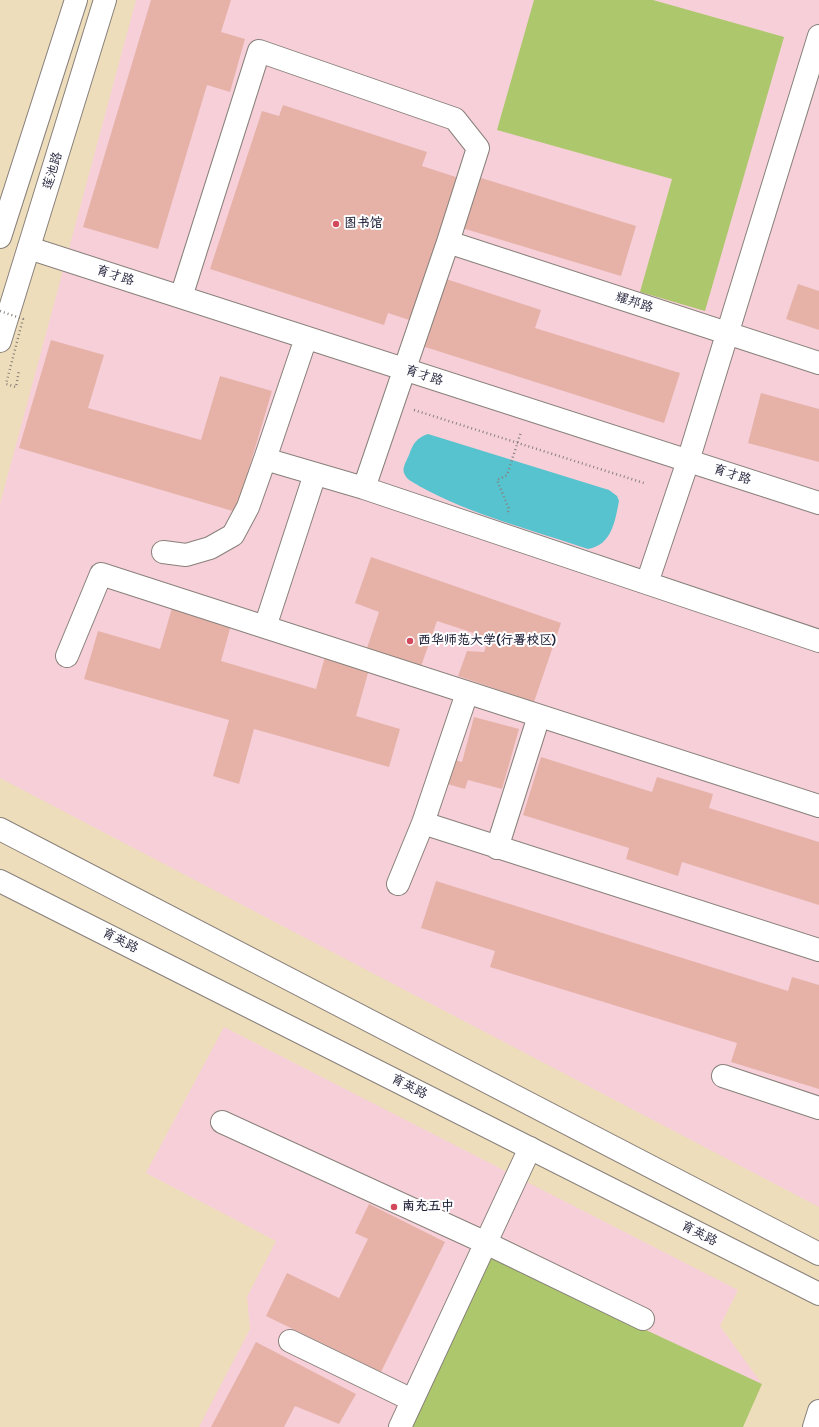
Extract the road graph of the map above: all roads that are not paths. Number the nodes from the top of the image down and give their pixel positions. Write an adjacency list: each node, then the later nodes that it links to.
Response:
1 (76, 0): 4 (street)
2 (105, 0): 6 (street, 莲池路)
3 (819, 36): 8 (street)
4 (0, 237)
5 (448, 242): 7 (street); 8 (street, 耀邦路); 12 (street)
6 (29, 248): 7 (street, 育才路); 10 (street, 莲池路)
7 (181, 297): 9 (street, 育才路)
8 (728, 333): 11 (street, 耀邦路); 14 (street)
9 (306, 338): 12 (street, 育才路); 13 (street)
10 (0, 341)
11 (819, 363)
12 (405, 370): 14 (street, 育才路); 16 (street)
13 (265, 459): 15 (street); 18 (street)
14 (688, 461): 17 (street, 育才路); 19 (street)
15 (315, 474): 16 (street); 20 (street)
16 (364, 488): 19 (street)
17 (819, 503)
18 (163, 552)
19 (647, 584): 21 (street)
20 (265, 627): 22 (street); 23 (street)
21 (819, 641)
22 (67, 656)
23 (467, 693): 24 (street); 26 (street)
24 (539, 716): 25 (street); 28 (street)
25 (819, 806)
26 (422, 823): 28 (street); 30 (street)
27 (0, 829): 37 (street)
28 (497, 848): 31 (street)
29 (0, 881): 35 (street, 育英路)
30 (398, 884)
31 (819, 950)
32 (723, 1076): 33 (street)
33 (819, 1108)
34 (222, 1122): 36 (street)
35 (530, 1148): 36 (street); 38 (street, 育英路)
36 (486, 1243): 39 (street); 41 (street)
37 (819, 1254)
38 (819, 1294)
39 (643, 1319)
40 (290, 1341): 41 (street)
41 (412, 1400): 43 (street)
42 (819, 1411): 44 (street)
43 (400, 1427)
44 (814, 1427)

